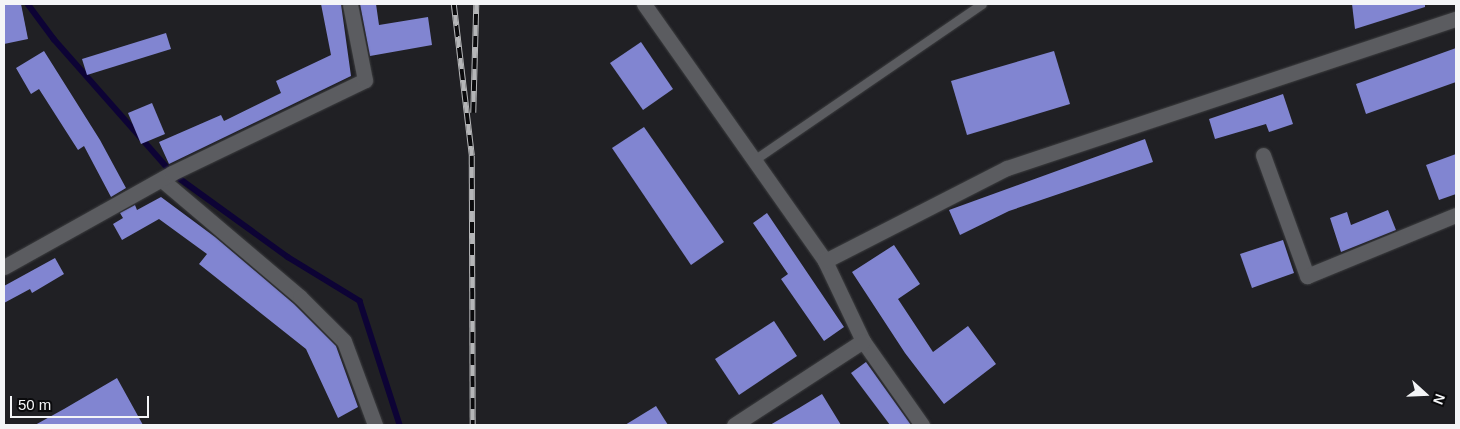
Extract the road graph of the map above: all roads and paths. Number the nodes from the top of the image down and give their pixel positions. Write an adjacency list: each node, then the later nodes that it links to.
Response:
1 (350, 4): 7 (street)
2 (644, 4): 6 (street)
3 (982, 4): 6 (lane)
4 (1456, 19): 9 (street)
5 (1263, 155): 8 (street)
6 (754, 160): 9 (street)
7 (162, 180): 10 (street); 12 (street)
8 (1456, 214)
9 (825, 261): 11 (street)
10 (4, 267)
11 (863, 341): 13 (street); 14 (street)
12 (375, 425)
13 (734, 425)
14 (922, 425)

